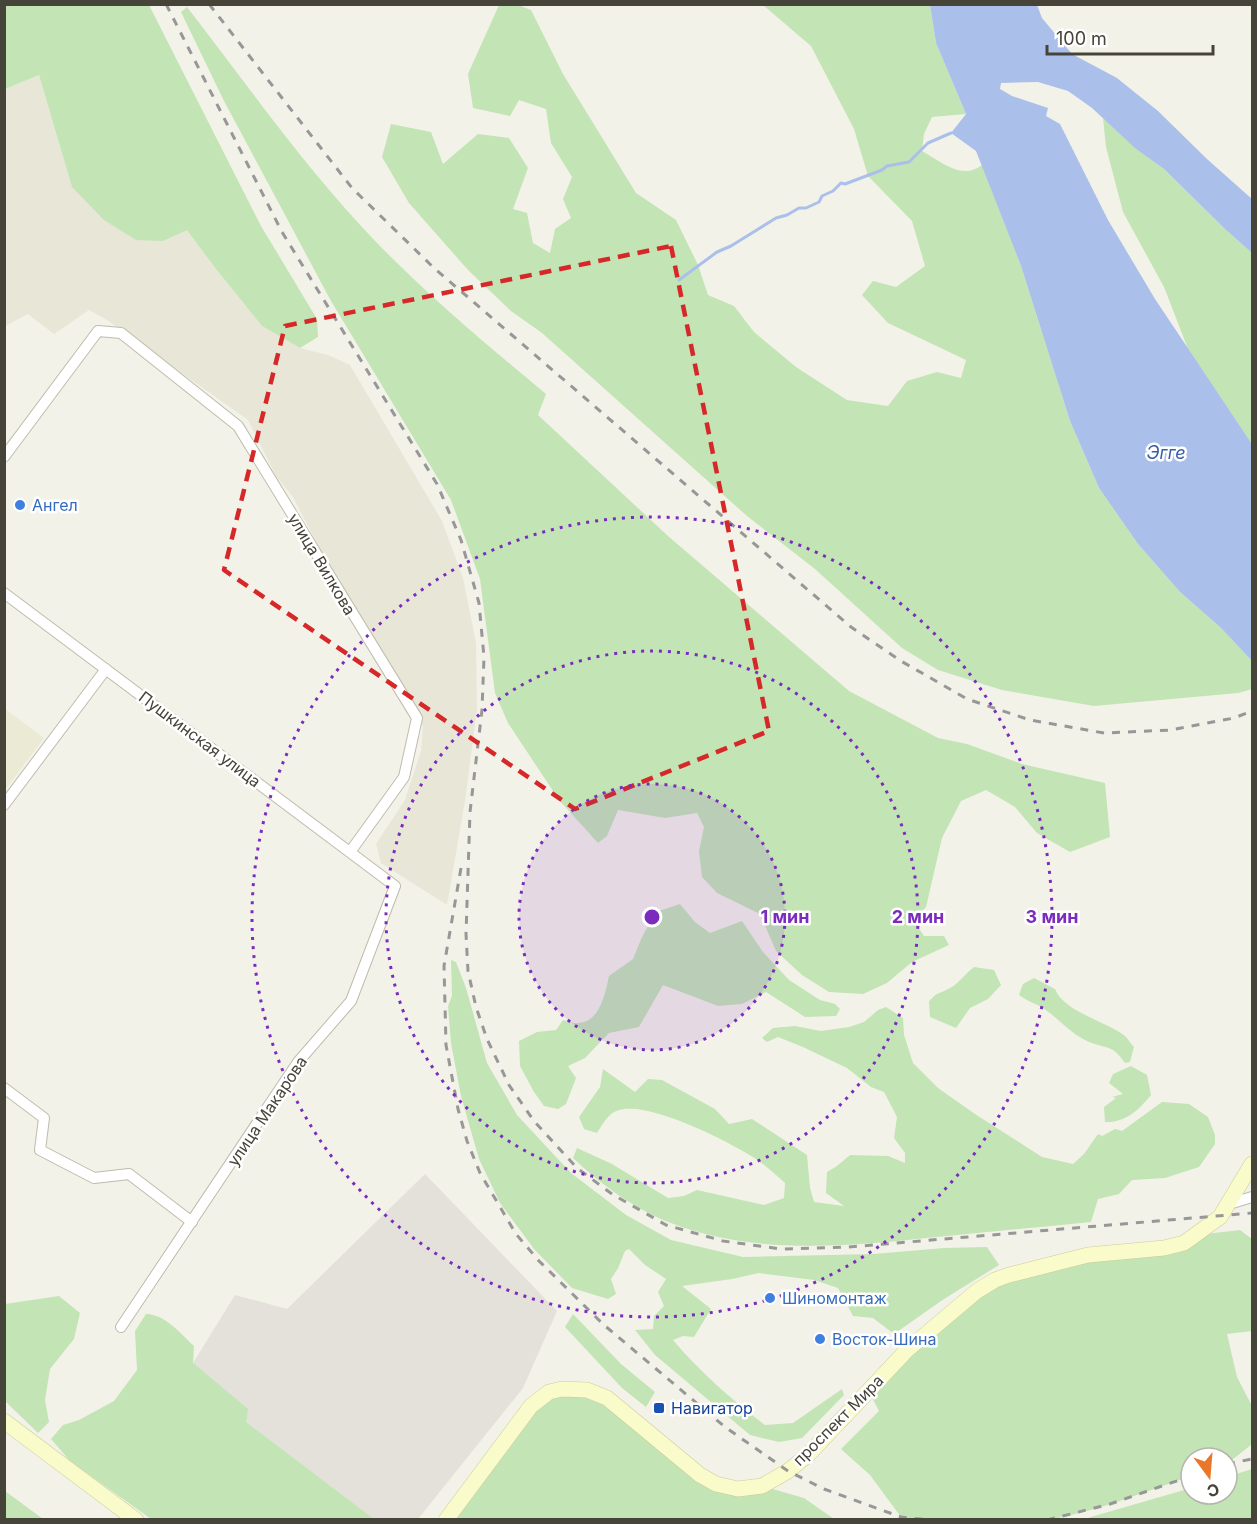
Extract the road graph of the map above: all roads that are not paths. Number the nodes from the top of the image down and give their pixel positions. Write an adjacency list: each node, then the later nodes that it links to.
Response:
1 (4, 457): 5 (street, улица Вилкова)
2 (4, 593): 3 (street, Пушкинская улица)
3 (106, 669): 4 (street); 5 (street, Пушкинская улица)
4 (4, 805)
5 (350, 852): 6 (street, Пушкинская улица)
6 (395, 886): 11 (street, улица Макарова)
7 (4, 1088): 11 (street)
8 (1252, 1164): 10 (main road, проспект Мира)
9 (1252, 1197): 10 (street)
10 (1229, 1204): 15 (main road, проспект Мира)
11 (192, 1222): 12 (street, улица Макарова)
12 (121, 1326)
13 (4, 1421): 14 (main road)
14 (136, 1520)
15 (446, 1520)

